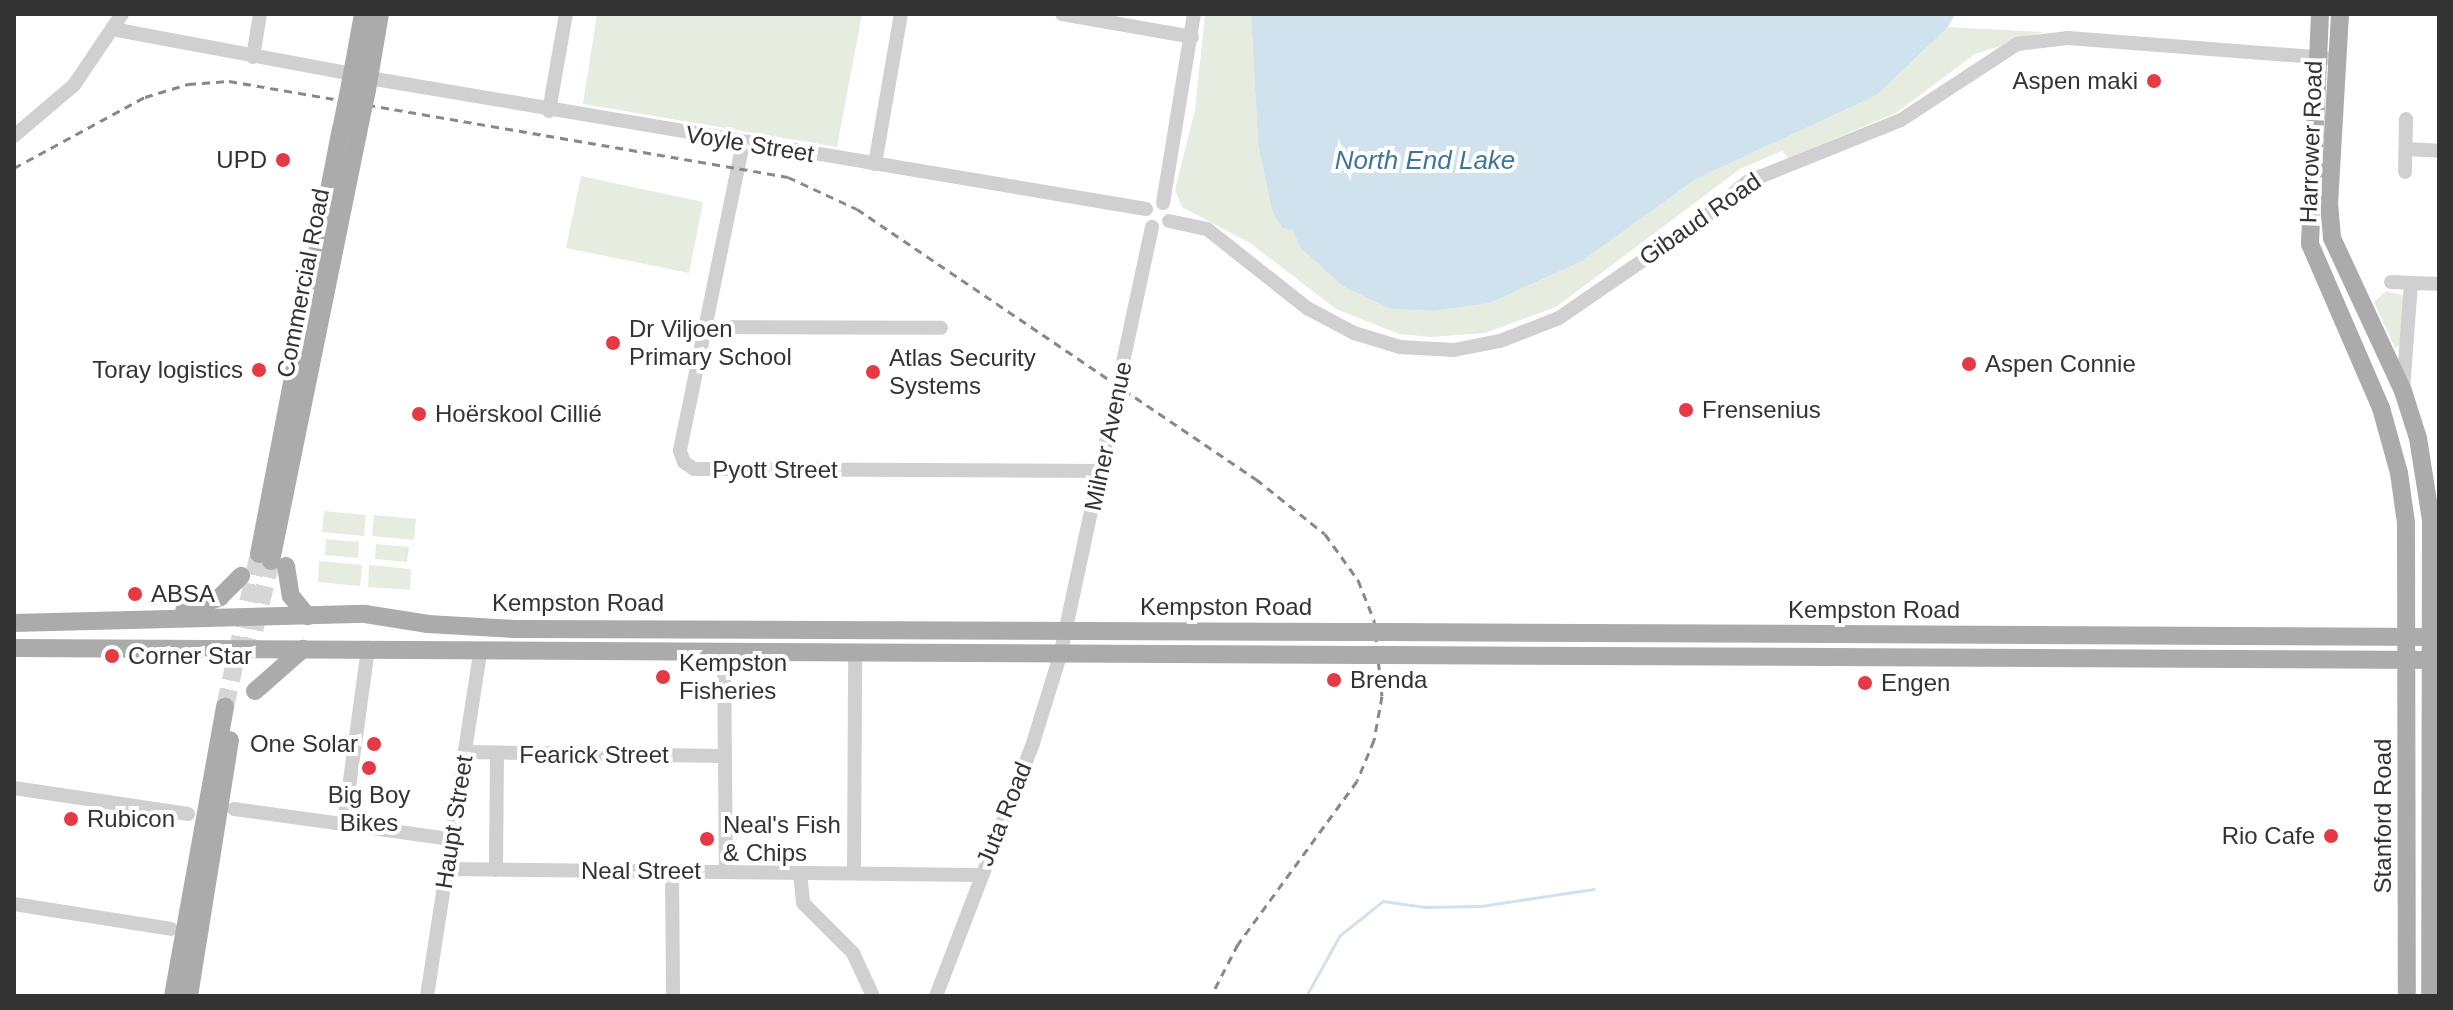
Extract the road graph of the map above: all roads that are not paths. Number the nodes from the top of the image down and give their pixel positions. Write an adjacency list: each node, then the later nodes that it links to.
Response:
1 (122, 14): 11 (street)
2 (260, 14): 13 (street)
3 (363, 14): 16 (main road, Commercial Road)
4 (380, 14): 16 (main road, Commercial Road)
5 (901, 14): 23 (street)
6 (1062, 14): 12 (street)
7 (1194, 14): 12 (street, Milner Avenue)
8 (2320, 14): 14 (main road, Harrower Road)
9 (2340, 14): 15 (main road, Harrower Road)
10 (562, 15): 17 (street)
11 (112, 29): 13 (street, Voyle Street); 19 (street)
12 (1192, 37): 25 (street, Milner Avenue)
13 (253, 57): 16 (street, Voyle Street)
14 (2317, 57): 15 (street, Gibaud Road); 25 (street, Gibaud Road); 39 (main road, Harrower Road)
15 (2338, 59): 31 (main road, Harrower Road)
16 (359, 82): 17 (street, Voyle Street); 35 (main road, Commercial Road, bridge)
17 (549, 111): 20 (street, Voyle Street)
18 (2406, 119): 21 (street)
19 (14, 136)
20 (743, 143): 23 (street, Voyle Street); 29 (street, Pyott Street)
21 (2406, 149): 22 (street); 24 (street)
22 (2439, 151)
23 (875, 164): 25 (street, Voyle Street)
24 (2405, 172)
25 (1157, 217): 32 (street, Milner Avenue)
26 (2391, 282): 27 (street)
27 (2411, 283): 28 (street); 31 (street)
28 (2439, 284)
29 (705, 327): 30 (street); 32 (street, Pyott Street)
30 (941, 328)
31 (2403, 391): 33 (main road, Harrower Road)
32 (1100, 471): 38 (street, Milner Avenue)
33 (2436, 562): 40 (main road, Harrower Road)
34 (241, 576): 36 (main road)
35 (307, 616): 36 (main road, Kempston Road); 38 (main road, Kempston Road)
36 (166, 617): 37 (main road, Kempston Road)
37 (14, 623)
38 (1066, 630): 39 (main road, Kempston Road, bridge); 47 (street, Juta Road)
39 (2407, 636): 40 (main road, Kempston Road); 48 (main road, Stanford Road)
40 (2436, 636): 49 (main road, Stanford Road)
41 (14, 648): 43 (main road, Kempston Road)
42 (368, 648): 43 (main road, Kempston Road); 44 (main road, Kempston Road); 57 (street)
43 (303, 649): 50 (main road)
44 (481, 649): 45 (main road, Kempston Road); 51 (street, Haupt Street)
45 (724, 652): 46 (main road, Kempston Road); 53 (street)
46 (855, 654): 47 (main road, Kempston Road); 64 (street)
47 (1060, 656): 48 (main road, Kempston Road, bridge); 65 (street, Juta Road)
48 (2407, 660): 49 (main road, Kempston Road); 66 (main road, Stanford Road)
49 (2437, 660): 67 (main road, Stanford Road)
50 (255, 691)
51 (465, 752): 52 (street, Fearick Street); 58 (street, Haupt Street)
52 (497, 754): 53 (street, Fearick Street); 60 (street)
53 (723, 756): 62 (street)
54 (14, 788): 56 (street)
55 (234, 809): 57 (street)
56 (188, 814)
57 (344, 824): 58 (street)
58 (451, 839): 59 (street, Haupt Street)
59 (447, 869): 60 (street, Neal Street); 72 (street, Haupt Street)
60 (496, 870): 61 (street, Neal Street)
61 (672, 871): 62 (street, Neal Street); 73 (street)
62 (726, 871): 63 (street, Neal Street)
63 (800, 873): 64 (street, Neal Street); 74 (street)
64 (854, 873): 65 (street, Neal Street)
65 (978, 875): 75 (street, Juta Road)
66 (2407, 875): 67 (street); 76 (main road, Stanford Road)
67 (2435, 875): 77 (main road, Stanford Road)
68 (14, 904): 69 (street)
69 (171, 929)
70 (173, 996): 71 (main road)
71 (189, 996)
72 (427, 996)
73 (673, 996)
74 (873, 996)
75 (936, 996)
76 (2407, 996)
77 (2430, 996)

